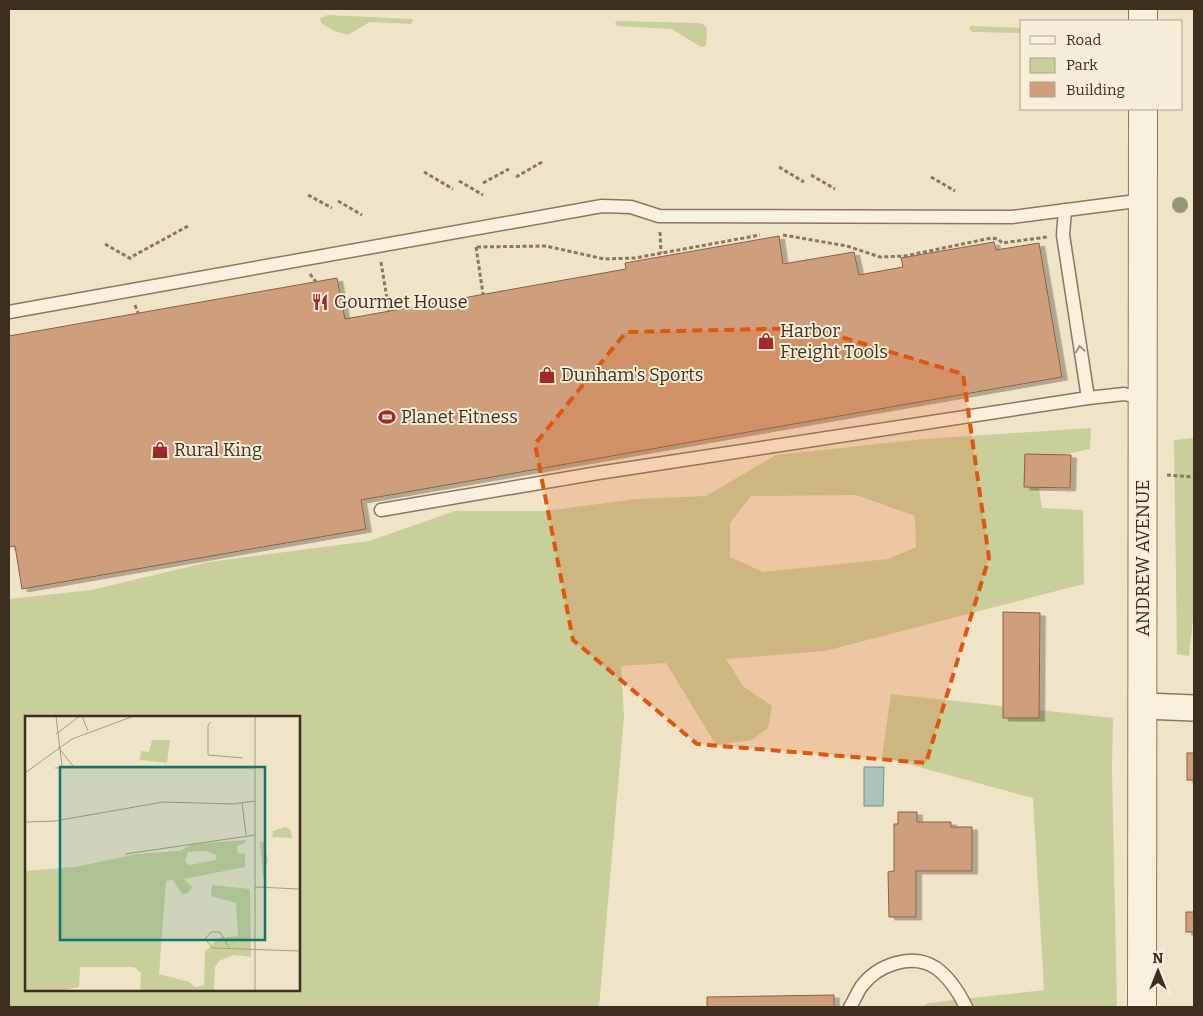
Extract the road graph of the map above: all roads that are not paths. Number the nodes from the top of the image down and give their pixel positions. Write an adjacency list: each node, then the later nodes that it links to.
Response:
1 (1143, 110): 2 (street, ANDREW AVENUE)
2 (1144, 200): 3 (lane); 6 (street, ANDREW AVENUE)
3 (1065, 210): 4 (lane); 5 (lane, one-way to 3)
4 (9, 312)
5 (1088, 398): 6 (lane); 7 (lane)
6 (1143, 398): 8 (street, ANDREW AVENUE)
7 (381, 510)
8 (1144, 706): 9 (street); 12 (street, ANDREW AVENUE)
9 (1194, 708)
10 (850, 1007): 11 (lane)
11 (966, 1007)
12 (1142, 1007)

